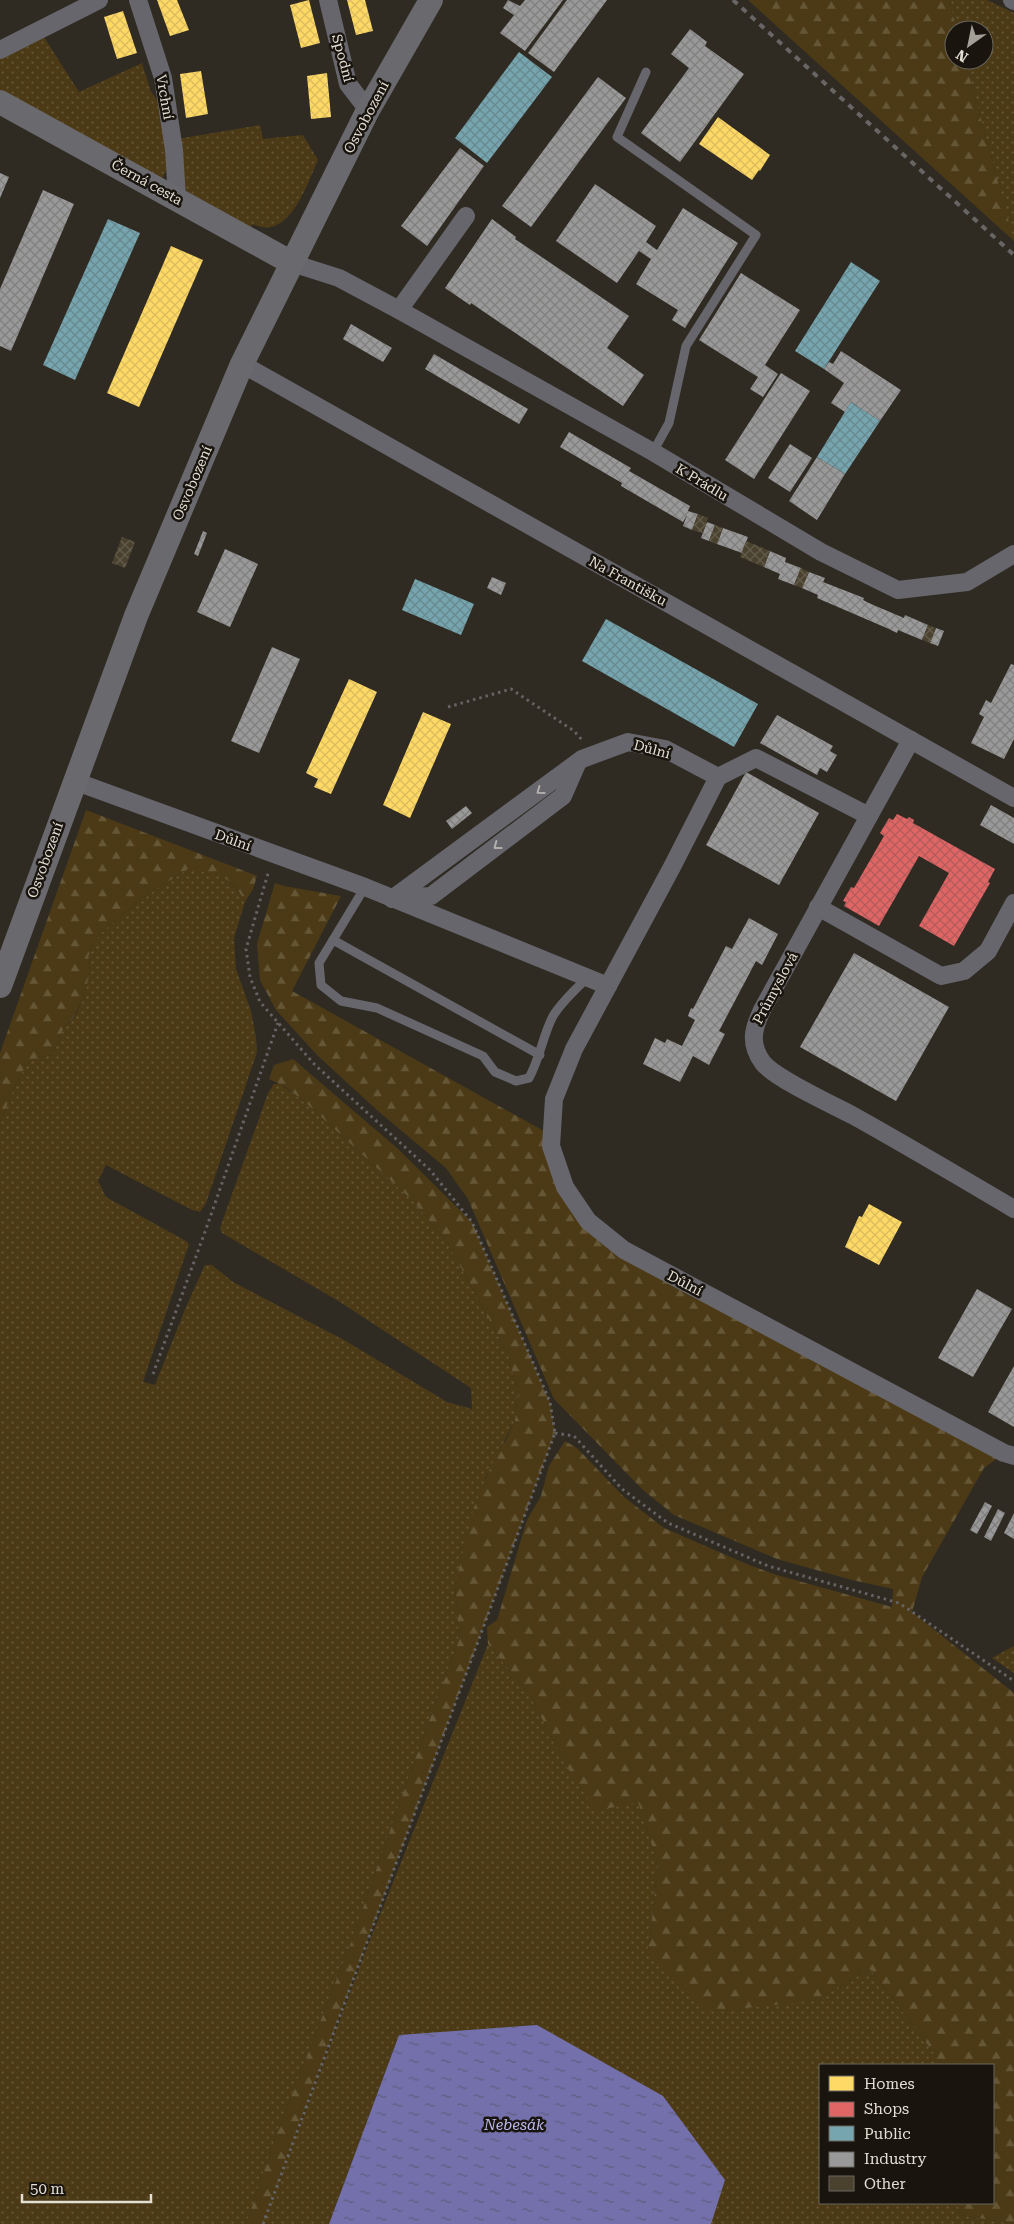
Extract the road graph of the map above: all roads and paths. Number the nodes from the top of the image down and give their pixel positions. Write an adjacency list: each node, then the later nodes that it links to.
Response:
1 (99, 0): 5 (street)
2 (138, 0): 9 (street, Vrchní)
3 (328, 0): 8 (street, Spodní)
4 (431, 0): 8 (main road, Osvobození)
5 (0, 50)
6 (646, 72): 14 (lane)
7 (0, 102): 9 (main road, Černá cesta)
8 (368, 110): 11 (main road, Osvobození)
9 (177, 198): 11 (main road, Černá cesta)
10 (466, 216): 12 (street)
11 (292, 263): 12 (street, K Prádlu); 13 (main road, Osvobození)
12 (400, 310): 14 (street, K Prádlu)
13 (242, 364): 17 (street, Na Františku); 20 (main road, Osvobození)
14 (653, 452): 15 (street, K Prádlu)
15 (1014, 554)
16 (448, 707): 18 (path)
17 (911, 740): 21 (street, Na Františku); 22 (street, Průmyslová)
18 (595, 754): 19 (street, Důlní); 25 (street, Důlní, one-way to 25)
19 (718, 777): 22 (street); 31 (street, Důlní)
20 (74, 781): 23 (street, Důlní); 30 (main road, Osvobození)
21 (1014, 798)
22 (869, 816): 27 (street, Průmyslová)
23 (274, 855): 24 (street, Důlní); 32 (path)
24 (365, 887): 25 (street, Důlní); 28 (lane)
25 (392, 899): 29 (street, Důlní)
26 (1014, 903): 27 (street)
27 (818, 907): 34 (street, Průmyslová)
28 (333, 940): 33 (lane); 33 (lane)
29 (588, 978): 31 (street, Důlní); 33 (lane)
30 (0, 986)
31 (608, 986): 37 (street, Důlní)
32 (278, 1022): 35 (path); 36 (path)
33 (540, 1055)
34 (1014, 1209)
35 (153, 1374)
36 (555, 1433): 38 (path); 39 (path)
37 (1014, 1456)
38 (1014, 1681)
39 (263, 2224)

